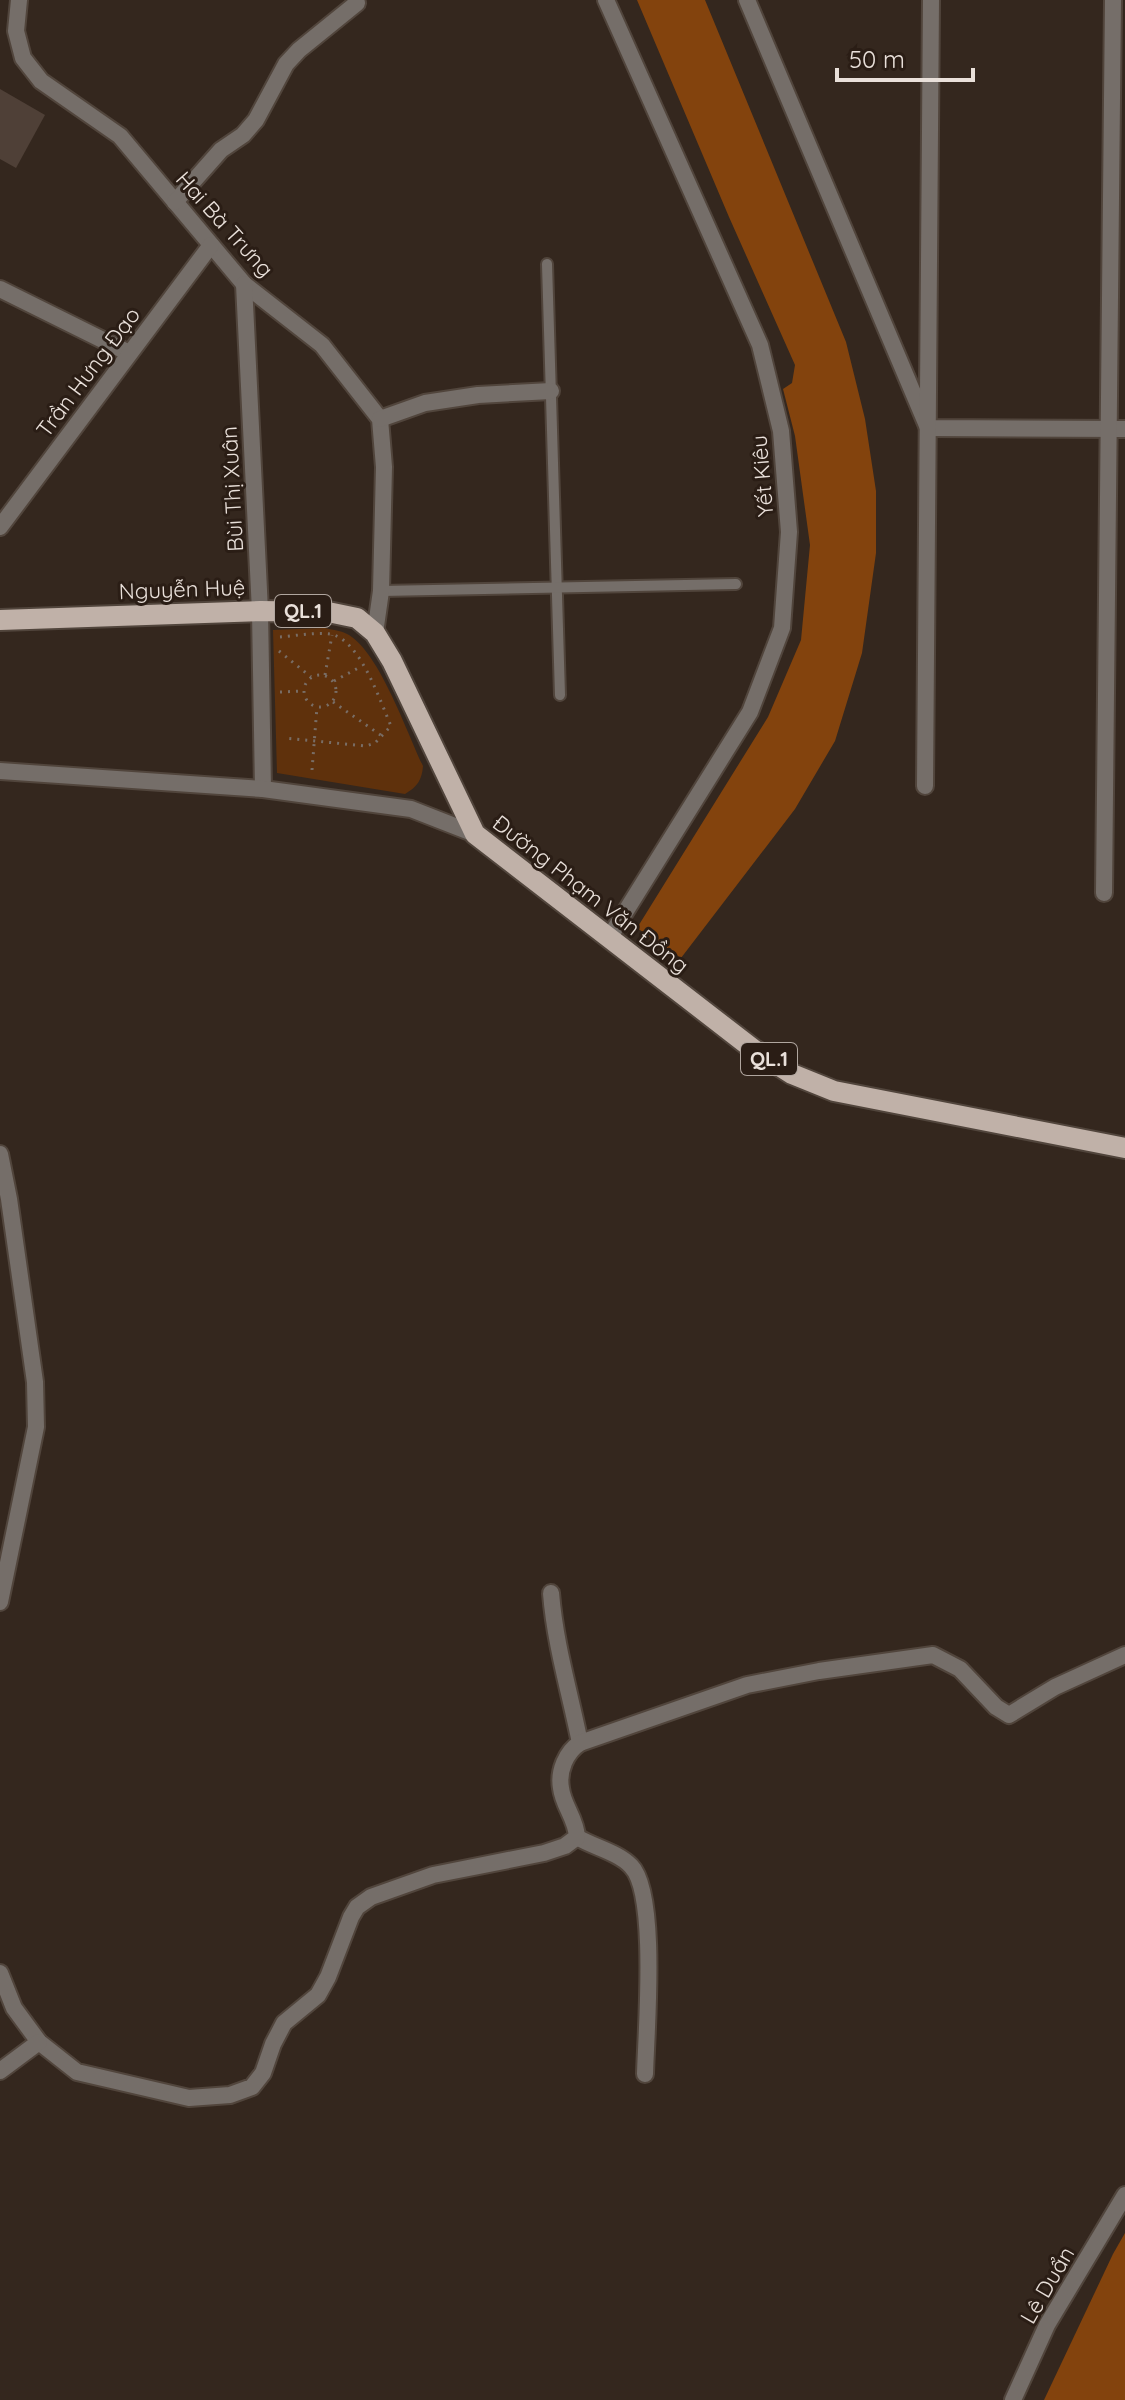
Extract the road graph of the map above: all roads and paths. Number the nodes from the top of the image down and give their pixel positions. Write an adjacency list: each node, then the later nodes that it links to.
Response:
1 (19, 0): 7 (street, Hai Bà Trưng)
2 (606, 0): 46 (street, Yết Kiêu)
3 (747, 0): 15 (street)
4 (931, 0): 15 (street)
5 (1113, 0): 16 (street)
6 (357, 3): 7 (street)
7 (175, 202): 8 (street, Hai Bà Trưng)
8 (211, 245): 10 (street, Hai Bà Trưng); 12 (street, Trần Hưng Đạo)
9 (547, 264): 13 (lane)
10 (244, 284): 14 (street, Hai Bà Trưng); 22 (street, Bùi Thị Xuân)
11 (0, 289): 12 (street)
12 (129, 353): 18 (street, Trần Hưng Đạo)
13 (551, 391): 14 (street); 20 (lane)
14 (380, 419): 21 (street)
15 (928, 428): 16 (street); 42 (street)
16 (1107, 429): 17 (street); 45 (street)
17 (1125, 429)
18 (0, 527)
19 (736, 584): 20 (lane)
20 (556, 587): 21 (lane); 34 (lane)
21 (381, 591): 24 (street)
22 (260, 611): 23 (main road, Nguyễn Huệ / QL.1); 24 (main road, Nguyễn Huệ / QL.1); 43 (street, Bùi Thị Xuân)
23 (0, 620)
24 (375, 633): 44 (main road, QL.1)
25 (332, 634): 26 (path); 28 (path); 29 (path)
26 (280, 637)
27 (279, 651): 30 (path)
28 (364, 665): 31 (path); 37 (path)
29 (325, 675): 30 (path); 31 (path)
30 (311, 677): 32 (path)
31 (334, 681): 35 (path)
32 (304, 691): 33 (path); 36 (path)
33 (280, 692)
34 (560, 695)
35 (333, 702): 36 (path); 37 (path)
36 (317, 707): 39 (path)
37 (383, 737): 39 (path)
38 (284, 738): 39 (path)
39 (314, 742): 40 (path)
40 (312, 770)
41 (0, 771): 43 (street, Đường Phạm Văn Đồng)
42 (925, 786)
43 (263, 789): 44 (street, Đường Phạm Văn Đồng)
44 (475, 834): 46 (main road, Đường Phạm Văn Đồng / QL.1)
45 (1104, 893)
46 (609, 938): 47 (main road, Đường Phạm Văn Đồng / QL.1)
47 (1125, 1148)
48 (0, 1154): 50 (street)
49 (551, 1593): 52 (street)
50 (0, 1602)
51 (1125, 1655): 52 (street)
52 (580, 1743): 53 (street)
53 (577, 1837): 55 (street); 57 (street)
54 (0, 1973): 55 (street)
55 (39, 2042): 56 (street)
56 (0, 2071)
57 (645, 2074)
58 (1125, 2195): 59 (street, Lê Duẩn)
59 (1013, 2400)

